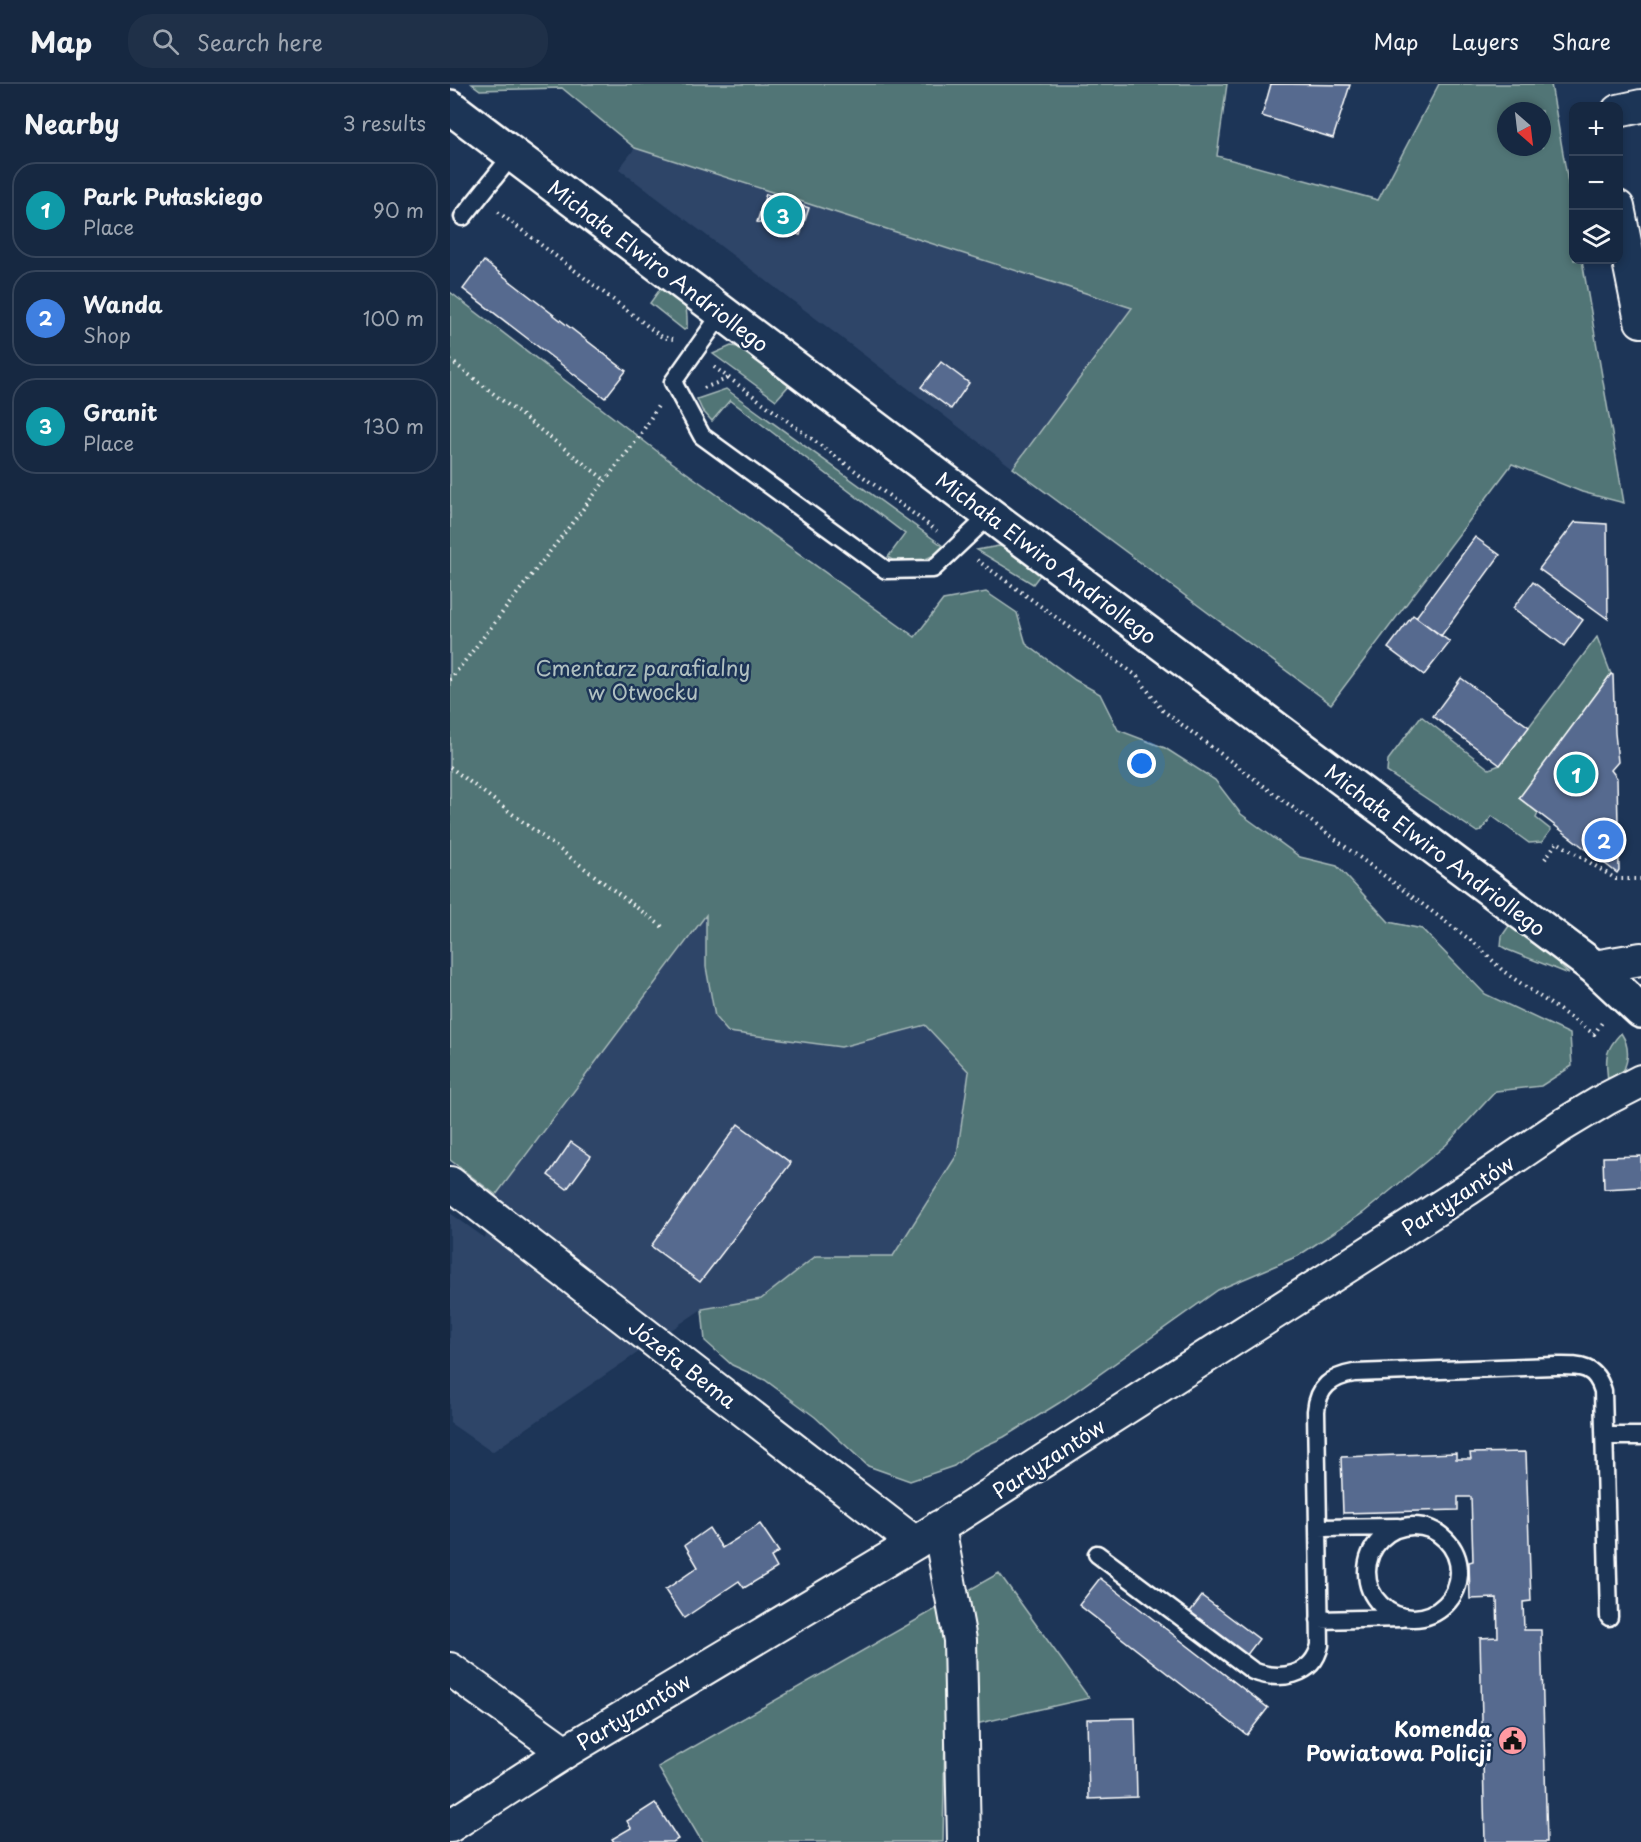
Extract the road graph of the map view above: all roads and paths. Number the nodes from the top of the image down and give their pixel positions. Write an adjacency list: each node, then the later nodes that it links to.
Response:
1 (450, 106): 4 (street, Michała Elwiro Andriollego)
2 (1641, 106): 3 (street)
3 (1623, 110)
4 (513, 154): 5 (lane); 8 (street, Michała Elwiro Andriollego)
5 (479, 198): 7 (lane); 10 (path)
6 (1619, 210): 9 (street)
7 (463, 217)
8 (722, 313): 10 (lane); 14 (street, Michała Elwiro Andriollego)
9 (1641, 321)
10 (694, 352): 12 (lane); 15 (path)
11 (450, 360): 13 (path)
12 (673, 382): 13 (path); 15 (lane)
13 (605, 480): 16 (path)
14 (990, 515): 15 (lane); 22 (street, Michała Elwiro Andriollego)
15 (958, 546): 24 (path)
16 (450, 680)
17 (450, 767): 20 (path)
18 (1545, 860): 19 (path)
19 (1641, 879)
20 (664, 928)
21 (1641, 959): 22 (street)
22 (1594, 967): 23 (street, Michała Elwiro Andriollego)
23 (1641, 1011)
24 (1606, 1017)
25 (1641, 1082): 31 (street, Partyzantów)
26 (450, 1183): 31 (street, Józefa Bema)
27 (1605, 1436): 28 (lane); 30 (lane); 34 (lane)
28 (1641, 1436)
29 (1408, 1526): 30 (lane); 33 (lane); 33 (lane)
30 (1318, 1528): 35 (lane)
31 (927, 1535): 37 (street, Partyzantów); 39 (street)
32 (1097, 1554): 35 (lane)
33 (1412, 1617): 35 (lane)
34 (1609, 1617)
35 (1319, 1620)
36 (450, 1669): 37 (street)
37 (565, 1752): 38 (street, Partyzantów)
38 (450, 1826)
39 (964, 1842)

